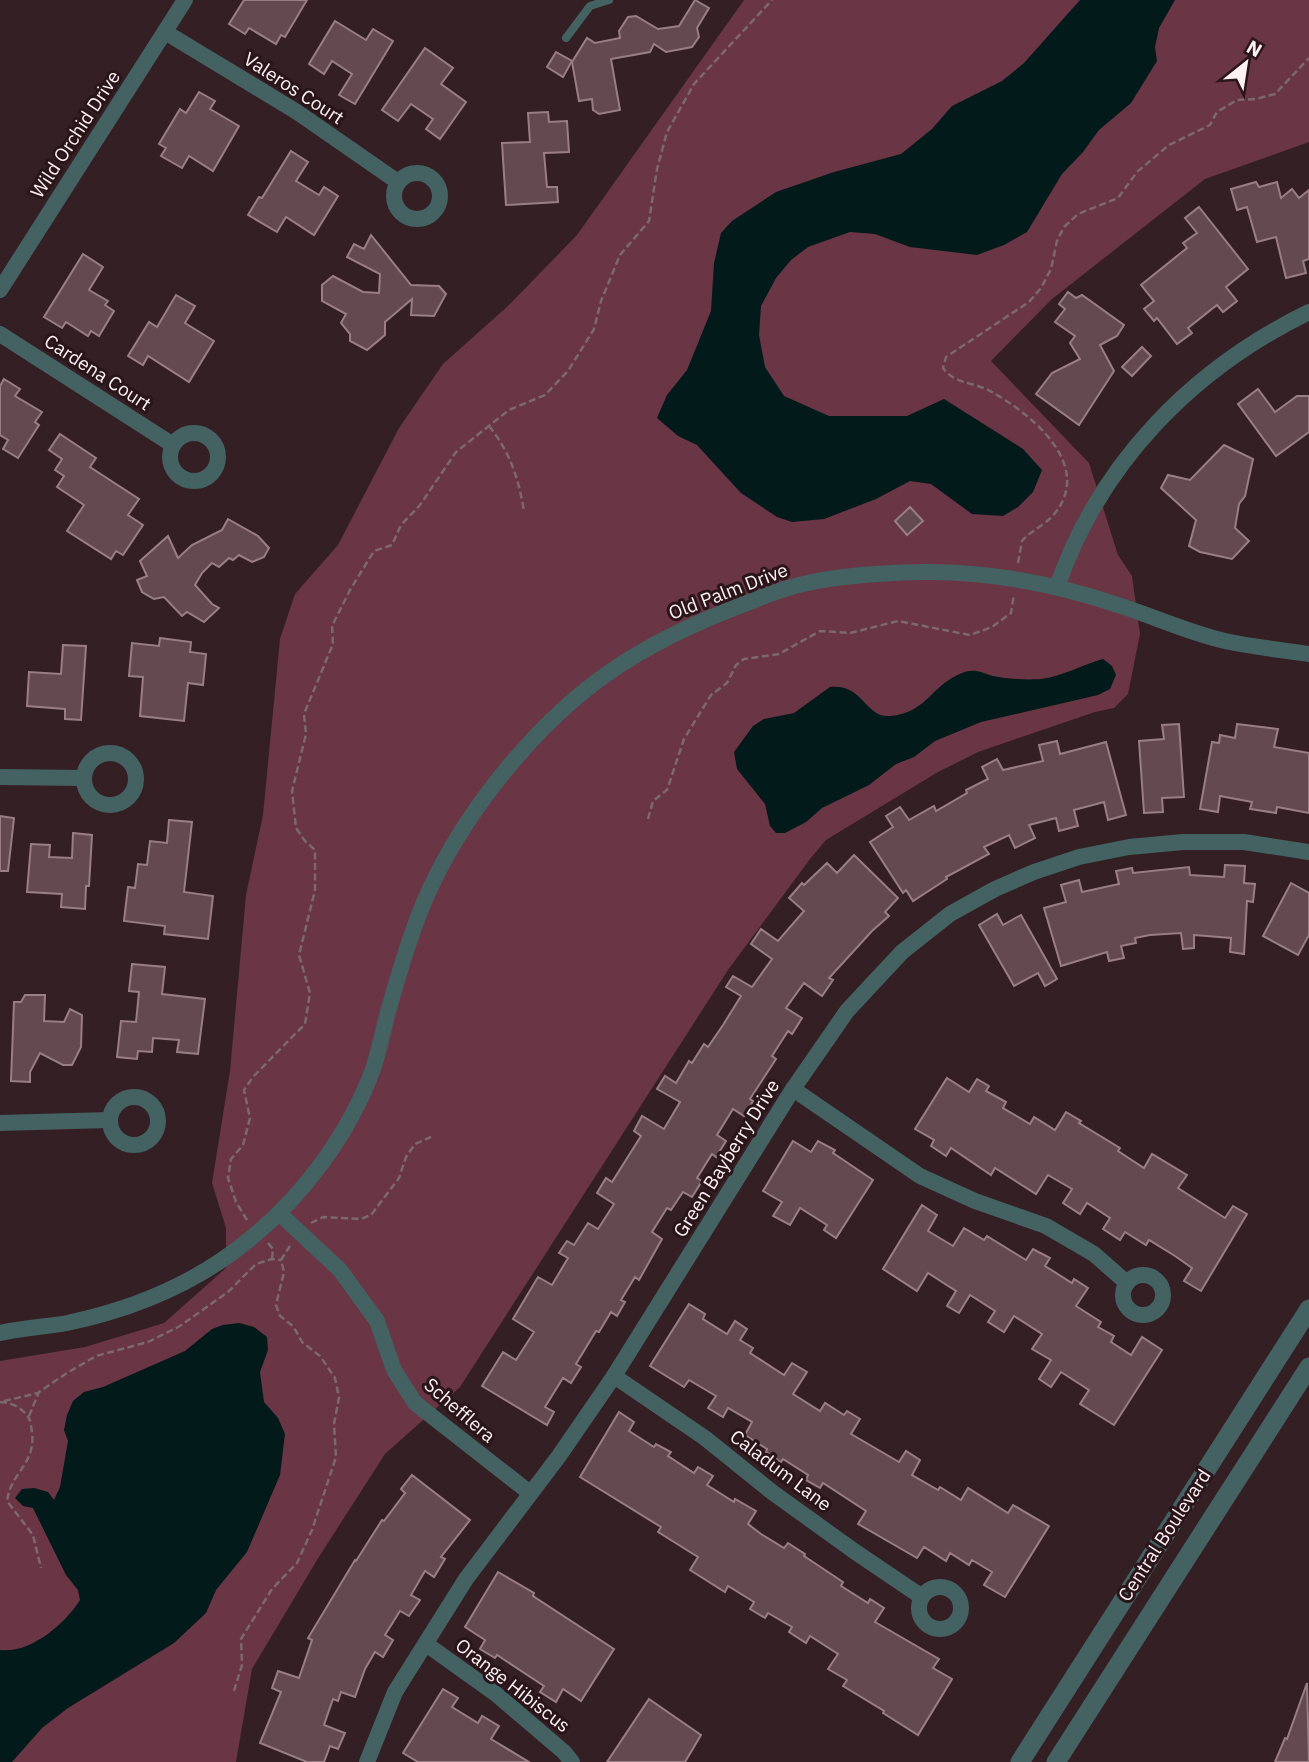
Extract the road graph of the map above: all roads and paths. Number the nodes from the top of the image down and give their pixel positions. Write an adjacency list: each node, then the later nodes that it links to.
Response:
1 (185, 0): 4 (street, Wild Orchid Drive)
2 (609, 0): 5 (lane)
3 (772, 0): 11 (path)
4 (165, 32): 7 (street, Valeros Court); 8 (street, Wild Orchid Drive)
5 (566, 38)
6 (1309, 58): 14 (path)
7 (398, 182)
8 (0, 290)
9 (1309, 312): 15 (street)
10 (0, 334): 12 (street, Cardena Court)
11 (489, 426): 13 (path); 26 (path)
12 (173, 445)
13 (524, 512)
14 (1016, 580): 15 (street, Old Palm Drive); 19 (path); 25 (street, Old Palm Drive)
15 (1057, 587): 16 (street, Old Palm Drive)
16 (1309, 654)
17 (0, 777): 18 (street)
18 (83, 778)
19 (648, 819)
20 (1309, 852): 21 (street, Green Bayberry Drive)
21 (793, 1089): 30 (street); 34 (street, Green Bayberry Drive)
22 (110, 1120): 23 (street)
23 (0, 1124)
24 (431, 1137): 27 (path)
25 (279, 1213): 26 (street, Old Palm Drive); 27 (street, Schefflera)
26 (258, 1232): 28 (path); 32 (street, Old Palm Drive)
27 (301, 1234): 29 (path); 38 (street, Schefflera)
28 (272, 1259): 29 (path); 35 (path)
29 (281, 1259): 42 (path)
30 (1127, 1283)
31 (1309, 1309): 45 (street, Central Boulevard)
32 (1, 1332)
33 (1309, 1367): 46 (street, Central Boulevard)
34 (614, 1376): 38 (street, Green Bayberry Drive); 40 (street, Caladum Lane)
35 (39, 1392): 36 (path); 37 (path)
36 (2, 1402): 37 (path)
37 (29, 1416): 39 (path)
38 (530, 1493): 41 (street, Green Bayberry Drive)
39 (41, 1567)
40 (922, 1597)
41 (426, 1644): 43 (street, Green Bayberry Drive); 44 (street, Orange Hibiscus)
42 (234, 1692)
43 (367, 1762)
44 (572, 1762)
45 (1020, 1762)
46 (1056, 1762)

